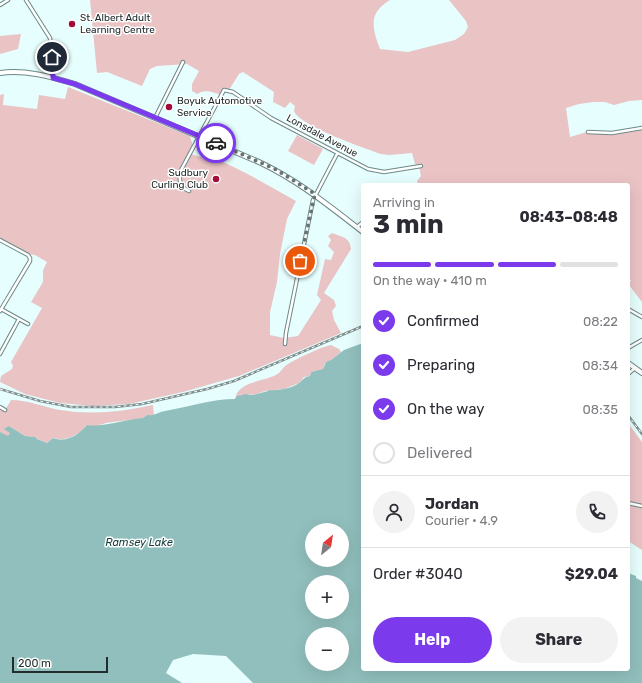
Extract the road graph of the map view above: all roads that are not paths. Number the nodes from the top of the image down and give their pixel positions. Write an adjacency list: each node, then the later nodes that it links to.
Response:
1 (8, 0): 3 (street)
2 (26, 0): 6 (street)
3 (0, 5)
4 (183, 62): 7 (street)
5 (0, 73): 6 (main road)
6 (53, 78): 7 (main road)
7 (155, 118): 10 (main road)
8 (642, 128): 9 (street)
9 (588, 132)
10 (199, 136): 11 (street, Lonsdale Avenue); 13 (street); 14 (main road)
11 (337, 154): 12 (street, Lonsdale Avenue); 14 (street)
12 (421, 166)
13 (189, 191)
14 (315, 194): 16 (main road); 25 (street)
15 (361, 224): 16 (street)
16 (357, 228): 17 (main road)
17 (361, 231)
18 (0, 240): 19 (street)
19 (0, 310): 22 (street)
20 (630, 310): 21 (street)
21 (642, 317)
22 (20, 320): 23 (street); 27 (street)
23 (28, 324)
24 (642, 340): 26 (street)
25 (285, 344)
26 (630, 347)
27 (0, 354)
28 (630, 364): 29 (main road)
29 (635, 368): 30 (street); 31 (main road)
30 (630, 372)
31 (642, 373)
32 (0, 407): 33 (street)
33 (5, 410)
34 (630, 503): 35 (street)
35 (642, 506)

